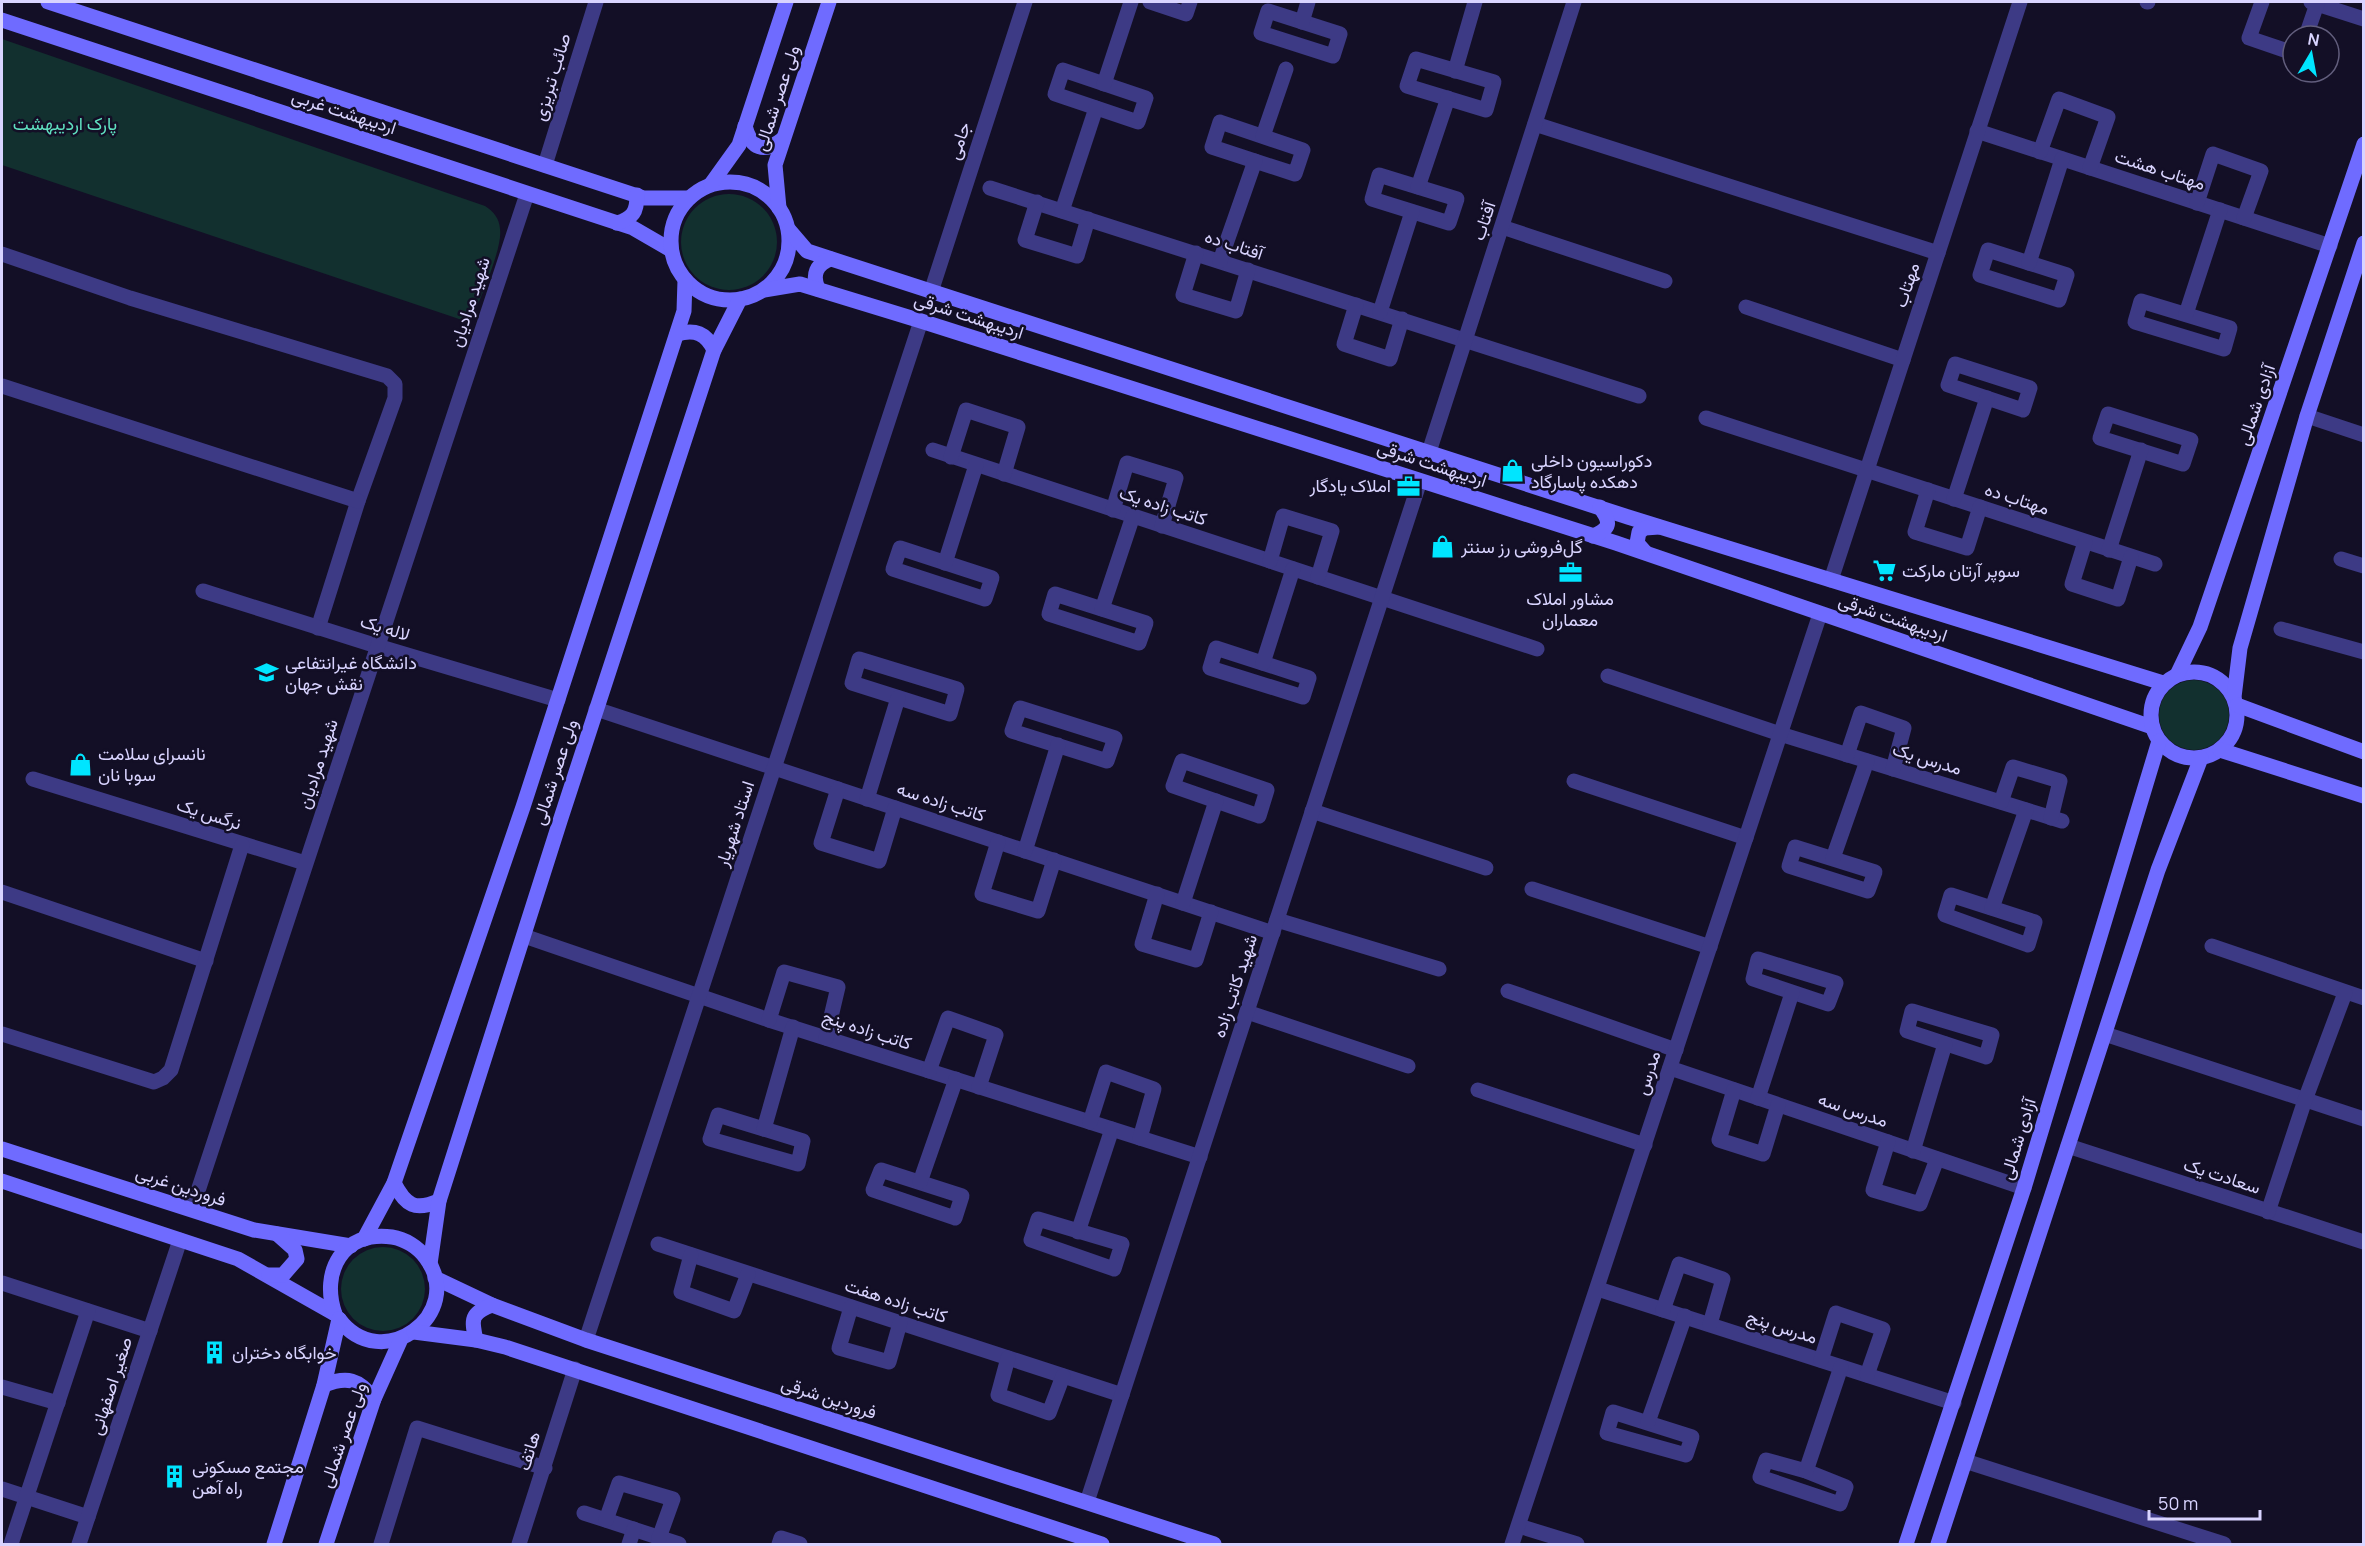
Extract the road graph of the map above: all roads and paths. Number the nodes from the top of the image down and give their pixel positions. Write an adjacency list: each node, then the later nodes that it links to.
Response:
1 (48, 2): 34 (main road, اردیبهشت غربی)
2 (596, 2): 34 (street, صائب تبریزی)
3 (786, 2): 26 (main road, ولی عصر شمالی)
4 (829, 2): 29 (main road, ولی عصر شمالی)
5 (1025, 2): 67 (street, جامی)
6 (1131, 2): 22 (street)
7 (1150, 2): 8 (street)
8 (1190, 2)
9 (1308, 2): 17 (street)
10 (1475, 2): 21 (street)
11 (1574, 2): 25 (street, آفتاب)
12 (2020, 2): 27 (street, مهتاب)
13 (2262, 2): 19 (street)
14 (2314, 3): 15 (street); 18 (street)
15 (2364, 19)
16 (2, 20): 39 (main road, اردیبهشت غربی)
17 (1302, 22): 17 (street)
18 (2309, 24)
19 (2281, 49)
20 (1286, 69): 28 (street)
21 (1455, 71): 23 (street); 23 (street)
22 (1104, 84): 24 (street); 24 (street)
23 (1448, 98): 37 (street)
24 (1096, 108): 46 (street)
25 (1535, 124): 51 (street, آفتاب); 56 (street)
26 (745, 126): 29 (main road); 36 (main road, ولی عصر شمالی)
27 (1977, 131): 31 (street, مهتاب هشت); 56 (street, مهتاب)
28 (1263, 136): 33 (street); 33 (street)
29 (783, 139): 44 (main road, ولی عصر شمالی)
30 (2364, 144): 54 (main road, آزادی شمالی)
31 (2040, 152): 32 (street, مهتاب هشت); 35 (street)
32 (2062, 159): 35 (street, مهتاب هشت); 61 (street)
33 (1255, 161): 60 (street)
34 (545, 165): 40 (main road, اردیبهشت غربی)
35 (2090, 168): 43 (street, مهتاب هشت)
36 (711, 184): 41 (main road); 44 (main road)
37 (1418, 187): 47 (street); 47 (street)
38 (990, 188): 42 (street, آفتاب ده)
39 (527, 194): 50 (main road, اردیبهشت غربی); 121 (street, شهید مرادیان)
40 (637, 195): 41 (main road, اردیبهشت غربی); 50 (main road)
41 (689, 198): 55 (main road)
42 (1037, 202): 46 (street, آفتاب ده); 49 (street)
43 (2197, 203): 45 (street, مهتاب هشت); 48 (street)
44 (779, 208): 52 (main road)
45 (2220, 210): 48 (street, مهتاب هشت); 72 (street)
46 (1062, 211): 49 (street, آفتاب ده)
47 (1412, 212): 71 (street)
48 (2244, 218): 54 (street, مهتاب هشت)
49 (1088, 219): 58 (street, آفتاب ده)
50 (617, 223): 55 (main road, اردیبهشت غربی)
51 (1502, 227): 64 (street); 76 (street, آفتاب)
52 (789, 230): 59 (main road, اردیبهشت شرقی); 66 (main road)
53 (2364, 243): 82 (main road)
54 (2330, 246): 125 (main road, آزادی شمالی)
55 (671, 250): 63 (main road)
56 (1938, 253): 78 (street, مهتاب)
57 (2, 254): 95 (street)
58 (1196, 254): 60 (street, آفتاب ده); 62 (street)
59 (831, 259): 65 (main road); 67 (main road, اردیبهشت شرقی)
60 (1220, 261): 62 (street, آفتاب ده)
61 (2029, 263): 61 (street)
62 (1248, 270): 69 (street, آفتاب ده)
63 (685, 280): 68 (main road); 75 (main road, ولی عصر شمالی)
64 (1665, 281)
65 (818, 289): 66 (main road, اردیبهشت شرقی); 74 (main road, اردیبهشت شرقی)
66 (764, 290): 68 (main road)
67 (931, 292): 87 (main road, اردیبهشت شرقی)
68 (740, 299): 77 (main road, ولی عصر شمالی)
69 (1356, 305): 71 (street, آفتاب ده); 73 (street)
70 (1746, 307): 78 (street)
71 (1380, 312): 73 (street, آفتاب ده)
72 (2186, 314): 72 (street)
73 (1402, 320): 76 (street, آفتاب ده)
74 (921, 321): 92 (main road, اردیبهشت شرقی); 141 (street, استاد شهریار)
75 (677, 334): 77 (main road); 129 (main road, ولی عصر شمالی)
76 (1466, 340): 80 (street, آفتاب ده); 87 (street, آفتاب)
77 (714, 350): 131 (main road, ولی عصر شمالی)
78 (1903, 360): 90 (street, مهتاب)
79 (2, 386): 95 (street)
80 (1639, 396)
81 (1987, 398): 81 (street); 94 (street)
82 (2307, 416): 84 (street); 130 (main road)
83 (1706, 418): 90 (street, مهتاب ده)
84 (2364, 435)
85 (933, 450): 88 (street, کاتب زاده یک)
86 (2141, 450): 86 (street); 104 (street)
87 (1429, 452): 96 (main road, اردیبهشت شرقی)
88 (951, 457): 89 (street, کاتب زاده یک); 91 (street)
89 (976, 465): 91 (street, کاتب زاده یک); 109 (street)
90 (1866, 470): 93 (street, مهتاب ده); 114 (street, مهتاب)
91 (1004, 474): 98 (street, کاتب زاده یک)
92 (1420, 481): 102 (main road, اردیبهشت شرقی); 116 (street, شهید کاتب زاده)
93 (1928, 490): 94 (street, مهتاب ده); 97 (street)
94 (1954, 499): 97 (street, مهتاب ده)
95 (358, 501): 119 (street)
96 (1600, 507): 101 (main road, اردیبهشت شرقی); 102 (main road)
97 (1980, 507): 103 (street, مهتاب ده)
98 (1113, 510): 99 (street, کاتب زاده یک); 100 (street)
99 (1133, 516): 100 (street, کاتب زاده یک); 117 (street)
100 (1162, 526): 108 (street, کاتب زاده یک)
101 (1662, 527): 105 (main road); 114 (main road, اردیبهشت شرقی)
102 (1593, 536): 105 (main road, اردیبهشت شرقی)
103 (2085, 542): 104 (street, مهتاب ده); 106 (street)
104 (2109, 550): 106 (street, مهتاب ده)
105 (1645, 552): 118 (main road, اردیبهشت شرقی)
106 (2131, 557): 110 (street, مهتاب ده)
107 (2341, 559): 111 (street)
108 (1270, 561): 112 (street, کاتب زاده یک); 113 (street)
109 (945, 563): 109 (street)
110 (2155, 564)
111 (2364, 566)
112 (1293, 569): 113 (street, کاتب زاده یک); 124 (street)
113 (1318, 577): 116 (street, کاتب زاده یک)
114 (1830, 580): 127 (main road, اردیبهشت شرقی)
115 (202, 591): 119 (street, لاله یک)
116 (1382, 598): 122 (street, کاتب زاده یک); 152 (street, شهید کاتب زاده)
117 (1102, 609): 117 (street)
118 (1820, 614): 132 (main road, اردیبهشت شرقی); 133 (street, مدرس)
119 (318, 627): 121 (street, لاله یک)
120 (2281, 629): 123 (street)
121 (377, 646): 129 (street, لاله یک); 159 (street, شهید مرادیان)
122 (1537, 649)
123 (2364, 652)
124 (1263, 663): 124 (street)
125 (2177, 675): 127 (main road); 130 (main road)
126 (1608, 676): 133 (street, مدرس یک)
127 (2163, 683): 132 (main road)
128 (898, 698): 128 (street); 147 (street)
129 (558, 700): 210 (main road, ولی عصر شمالی)
130 (2236, 701): 136 (main road); 137 (main road)
131 (596, 709): 141 (street, کاتب زاده سه); 168 (main road, ولی عصر شمالی)
132 (2152, 727): 134 (main road)
133 (1780, 734): 138 (street, مدرس یک); 153 (street, مدرس)
134 (2159, 741): 139 (main road); 211 (main road, آزادی شمالی)
135 (1058, 745): 135 (street); 156 (street)
136 (2220, 750): 139 (main road); 146 (main road)
137 (2364, 752)
138 (1847, 755): 140 (street, مدرس یک); 142 (street)
139 (2201, 758): 182 (main road)
140 (1867, 761): 142 (street, مدرس یک); 157 (street)
141 (774, 768): 145 (street, کاتب زاده سه); 176 (street, استاد شهریار)
142 (1893, 769): 149 (street, مدرس یک)
143 (33, 779): 155 (street, نرگس یک)
144 (1574, 781): 153 (street)
145 (838, 789): 147 (street, کاتب زاده سه); 150 (street)
146 (2364, 796)
147 (867, 799): 150 (street, کاتب زاده سه)
148 (1216, 801): 148 (street); 164 (street)
149 (2001, 802): 151 (street, مدرس یک); 151 (street, مدرس یک)
150 (895, 808): 154 (street, کاتب زاده سه)
151 (2026, 810): 165 (street)
152 (1312, 812): 160 (street); 167 (street, شهید کاتب زاده)
153 (1746, 838): 170 (street, مدرس)
154 (998, 842): 156 (street, کاتب زاده سه); 158 (street)
155 (242, 845): 159 (street, نرگس یک); 171 (street)
156 (1025, 851): 158 (street, کاتب زاده سه)
157 (1833, 858): 157 (street)
158 (1054, 860): 163 (street, کاتب زاده سه)
159 (305, 863): 213 (street, شهید مرادیان)
160 (1486, 868)
161 (1532, 889): 170 (street)
162 (2, 892): 171 (street)
163 (1156, 894): 164 (street, کاتب زاده سه); 166 (street)
164 (1184, 903): 166 (street, کاتب زاده سه)
165 (1992, 908): 165 (street)
166 (1211, 912): 167 (street, کاتب زاده سه)
167 (1275, 926): 172 (street, کاتب زاده سه); 178 (street, شهید کاتب زاده)
168 (524, 936): 176 (street, کاتب زاده پنج); 212 (main road, ولی عصر شمالی)
169 (2212, 946): 175 (street)
170 (1710, 947): 185 (street, مدرس)
171 (206, 961): 181 (street)
172 (1439, 969)
173 (1508, 991): 185 (street)
174 (1792, 993): 174 (street); 193 (street)
175 (2345, 993): 177 (street); 194 (street)
176 (699, 997): 179 (street, کاتب زاده پنج); 238 (street, استاد شهریار)
177 (2364, 998)
178 (1247, 1012): 186 (street); 206 (street, شهید کاتب زاده)
179 (770, 1020): 180 (street, کاتب زاده پنج); 183 (street)
180 (793, 1027): 183 (street, کاتب زاده پنج); 198 (street)
181 (2, 1034)
182 (2105, 1034): 194 (street); 203 (main road)
183 (826, 1038): 188 (street, کاتب زاده پنج)
184 (1945, 1044): 184 (street); 205 (street)
185 (1676, 1050): 187 (street, مدرس)
186 (1408, 1066)
187 (1670, 1068): 192 (street, مدرس سه); 202 (street, مدرس)
188 (929, 1071): 189 (street, کاتب زاده پنج); 190 (street)
189 (956, 1079): 190 (street, کاتب زاده پنج); 209 (street)
190 (979, 1087): 197 (street, کاتب زاده پنج)
191 (1478, 1090): 202 (street)
192 (1734, 1090): 193 (street, مدرس سه); 195 (street)
193 (1758, 1098): 195 (street, مدرس سه)
194 (2305, 1100): 196 (street); 214 (street)
195 (1778, 1105): 201 (street, مدرس سه)
196 (2364, 1119)
197 (1090, 1122): 199 (street, کاتب زاده پنج); 200 (street)
198 (764, 1129): 198 (street)
199 (1112, 1129): 200 (street, کاتب زاده پنج); 215 (street)
200 (1140, 1138): 206 (street, کاتب زاده پنج)
201 (1888, 1142): 205 (street, مدرس سه); 207 (street)
202 (1645, 1145): 226 (street, مدرس)
203 (2068, 1146): 214 (street, سعادت یک); 252 (main road)
204 (2, 1149): 213 (main road, فروردین غربی)
205 (1913, 1151): 207 (street, مدرس سه)
206 (1200, 1156): 247 (street, شهید کاتب زاده)
207 (1937, 1159): 211 (street, مدرس سه)
208 (2, 1181): 217 (main road)
209 (920, 1182): 209 (street)
210 (394, 1183): 212 (main road); 218 (main road, ولی عصر شمالی)
211 (2024, 1188): 250 (main road, آزادی شمالی)
212 (439, 1201): 222 (main road, ولی عصر شمالی)
213 (192, 1209): 216 (main road, فروردین غربی)
214 (2268, 1212): 219 (street, سعادت یک)
215 (1078, 1232): 215 (street)
216 (276, 1233): 218 (main road, فروردین غربی); 224 (main road)
217 (180, 1240): 224 (main road); 235 (street, صغیر اصفهانی)
218 (358, 1242): 222 (main road); 231 (main road)
219 (2364, 1242)
220 (658, 1244): 221 (street, کاتب زاده هفت)
221 (692, 1255): 223 (street, کاتب زاده هفت); 223 (street)
222 (433, 1271): 227 (main road, فروردین شرقی); 236 (main road)
223 (748, 1274): 228 (street, کاتب زاده هفت)
224 (269, 1275): 231 (main road)
225 (2, 1283): 230 (street)
226 (1598, 1289): 229 (street, مدرس پنج); 261 (street, مدرس)
227 (492, 1305): 237 (main road); 238 (main road, فروردین شرقی)
228 (851, 1307): 233 (street, کاتب زاده هفت); 233 (street)
229 (1663, 1310): 232 (street, مدرس پنج); 234 (street)
230 (88, 1311): 235 (street); 249 (street)
231 (337, 1316): 236 (main road); 245 (main road, ولی عصر شمالی)
232 (1685, 1316): 234 (street, مدرس پنج); 251 (street)
233 (900, 1323): 239 (street, کاتب زاده هفت)
234 (1710, 1324): 240 (street, مدرس پنج)
235 (150, 1331): 259 (street, صغیر اصفهانی)
236 (407, 1336): 237 (main road); 248 (main road, ولی عصر شمالی)
237 (476, 1340): 242 (main road)
238 (586, 1340): 257 (main road, فروردین شرقی)
239 (1008, 1358): 244 (street, کاتب زاده هفت); 244 (street)
240 (1821, 1360): 241 (street, مدرس پنج); 243 (street)
241 (1841, 1367): 243 (street, مدرس پنج); 254 (street)
242 (574, 1369): 253 (street, هاتف); 264 (main road)
243 (1868, 1375): 250 (street, مدرس پنج)
244 (1063, 1376): 247 (street, کاتب زاده هفت)
245 (324, 1385): 248 (main road); 267 (main road, ولی عصر شمالی)
246 (2, 1387): 249 (street)
247 (1122, 1395): 257 (street, شهید کاتب زاده)
248 (374, 1399): 268 (main road, ولی عصر شمالی)
249 (58, 1403): 256 (street)
250 (1954, 1403): 279 (main road, آزادی شمالی)
251 (1648, 1422): 251 (street)
252 (1965, 1461): 280 (main road); 281 (street)
253 (545, 1468): 269 (street); 270 (street, هاتف)
254 (1806, 1471): 254 (street)
255 (2, 1489): 256 (street)
256 (27, 1497): 259 (street); 265 (street)
257 (1087, 1502): 276 (main road, فروردین شرقی)
258 (584, 1513): 260 (street)
259 (88, 1517): 266 (street, صغیر اصفهانی)
260 (606, 1521): 262 (street); 263 (street)
261 (1518, 1526): 277 (street, مدرس); 278 (street)
262 (634, 1529): 263 (street); 271 (street)
263 (659, 1538): 272 (street)
264 (1075, 1541): 275 (main road)
265 (11, 1545)
266 (79, 1545)
267 (274, 1545)
268 (326, 1545)
269 (381, 1545)
270 (519, 1545)
271 (629, 1545)
272 (680, 1545)
273 (779, 1545): 274 (street)
274 (800, 1545)
275 (1102, 1545)
276 (1214, 1545)
277 (1512, 1545)
278 (1577, 1545)
279 (1906, 1545)
280 (1938, 1545)
281 (2224, 1545)

